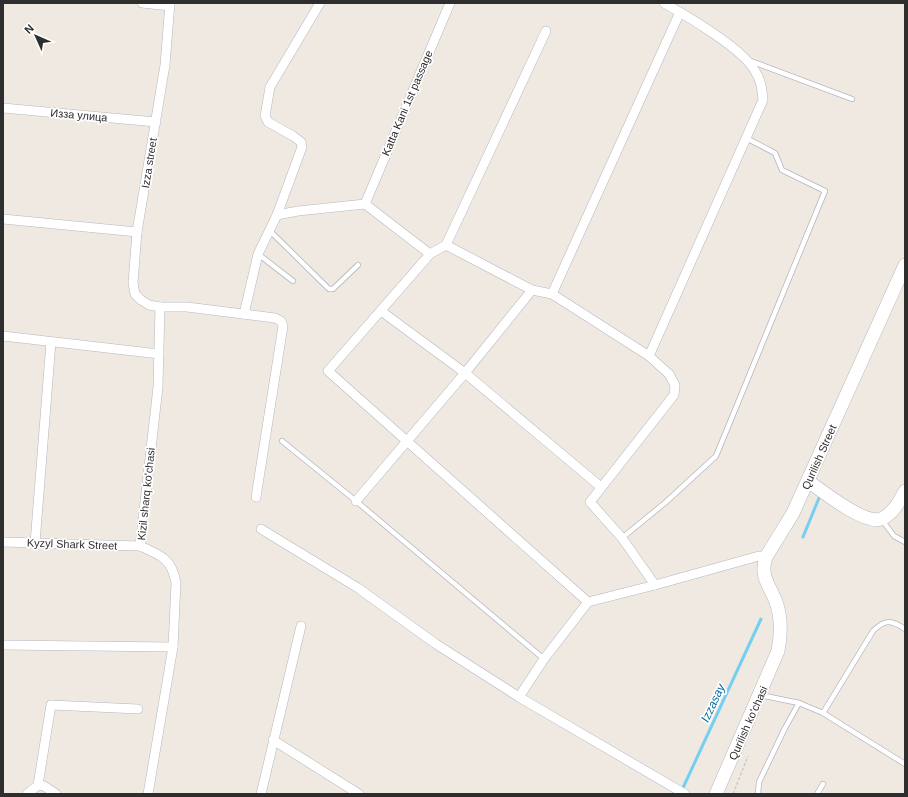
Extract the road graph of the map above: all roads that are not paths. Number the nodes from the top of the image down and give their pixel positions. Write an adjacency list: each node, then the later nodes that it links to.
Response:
1 (142, 3): 5 (street)
2 (320, 3): 14 (street)
3 (450, 3): 13 (street, Katta Kani 1st passage)
4 (664, 3): 6 (street)
5 (170, 4): 11 (street, Izza street)
6 (680, 12): 8 (street); 25 (street)
7 (546, 31): 18 (street)
8 (746, 59): 9 (lane); 12 (street)
9 (852, 100)
10 (3, 108): 11 (street, Изза улица)
11 (156, 122): 17 (street, Izza street)
12 (746, 138): 32 (street); 43 (lane)
13 (365, 204): 14 (street); 20 (street)
14 (277, 215): 16 (street)
15 (3, 219): 17 (street)
16 (270, 231): 19 (street); 21 (lane)
17 (137, 232): 26 (street, Izza street)
18 (446, 246): 20 (street); 24 (street)
19 (258, 254): 23 (lane); 28 (street)
20 (430, 254): 27 (street)
21 (358, 264)
22 (905, 264): 36 (street, Qurilish Street)
23 (293, 281)
24 (532, 290): 25 (street); 33 (street)
25 (552, 294): 32 (street)
26 (160, 307): 28 (street); 31 (street, Kizil sharq ko'chasi)
27 (381, 311): 33 (street); 35 (street)
28 (244, 314): 39 (street)
29 (3, 336): 30 (street)
30 (51, 342): 31 (street); 46 (street)
31 (159, 354): 47 (street, Kizil sharq ko'chasi)
32 (649, 356): 37 (street)
33 (465, 373): 35 (street); 37 (street)
34 (282, 441): 40 (lane)
35 (407, 441): 40 (street); 50 (street)
36 (808, 481): 41 (street); 48 (street, Qurilish Street)
37 (601, 487): 43 (street)
38 (905, 491): 41 (street)
39 (256, 497)
40 (356, 501): 55 (lane)
41 (881, 519): 45 (lane)
42 (261, 528): 57 (street)
43 (622, 538): 49 (street)
44 (3, 542): 46 (street, Kyzyl Shark Street)
45 (905, 542)
46 (35, 543): 47 (street, Kyzyl Shark Street)
47 (140, 546): 54 (street, Kizil sharq ko'chasi)
48 (766, 557): 49 (street); 56 (street, Qurilish ko'chasi)
49 (655, 585): 50 (street)
50 (588, 602): 55 (street)
51 (301, 626): 61 (street)
52 (905, 629): 60 (lane)
53 (3, 645): 54 (street)
54 (173, 647): 68 (street, Kizil sharq ko'chasi)
55 (544, 660): 57 (street)
56 (760, 695): 58 (lane); 71 (street, Qurilish ko'chasi)
57 (519, 697): 65 (street)
58 (799, 702): 60 (lane); 72 (lane)
59 (138, 709): 64 (street)
60 (823, 713): 62 (lane)
61 (273, 740): 69 (street); 70 (street)
62 (905, 764)
63 (823, 784): 73 (lane)
64 (38, 785): 66 (street); 67 (street)
65 (681, 792)
66 (27, 794)
67 (56, 794)
68 (148, 794)
69 (261, 794)
70 (359, 794)
71 (716, 794)
72 (758, 794)
73 (817, 794)

